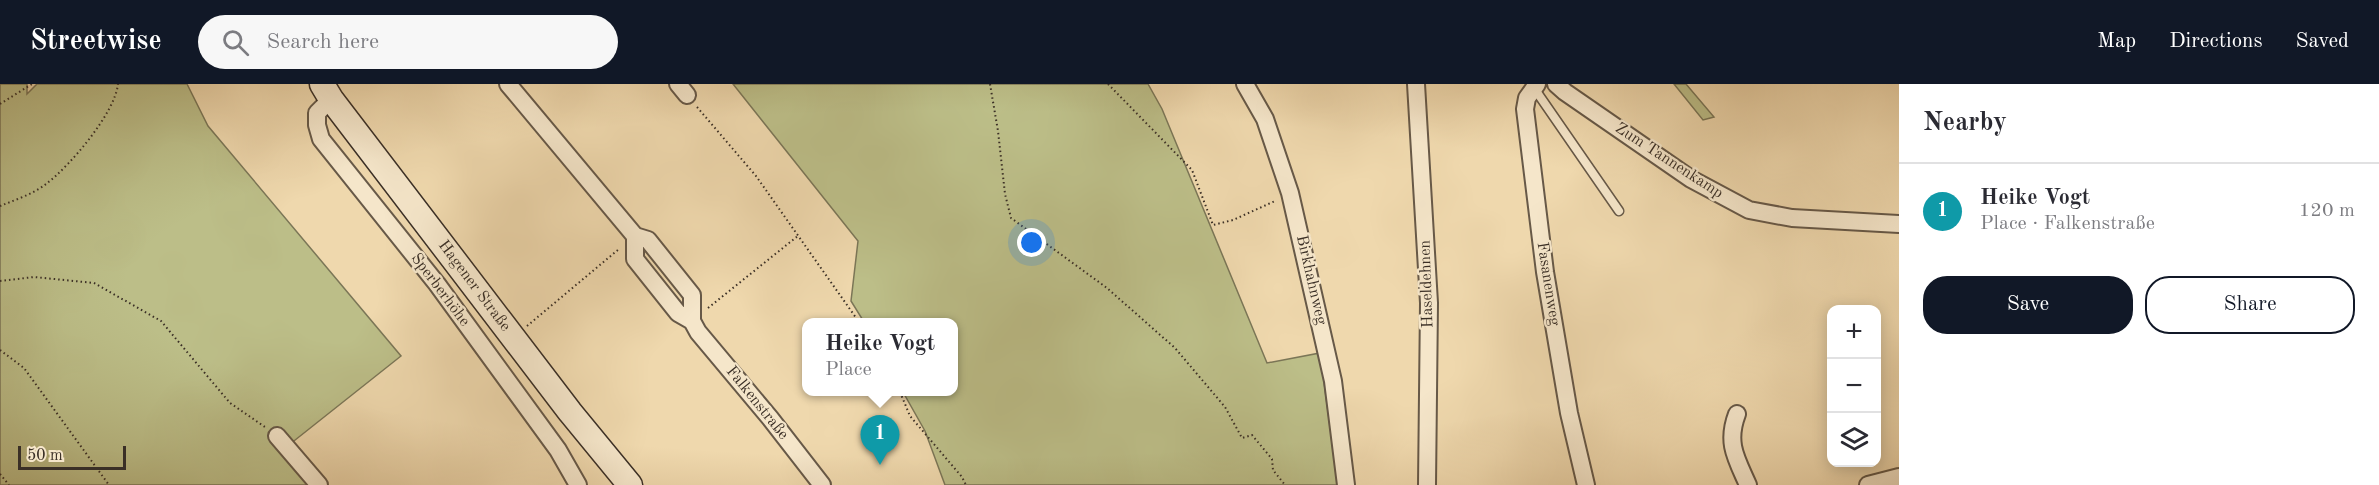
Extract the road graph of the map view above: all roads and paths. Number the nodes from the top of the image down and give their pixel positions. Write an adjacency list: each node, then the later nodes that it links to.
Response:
1 (32, 84): 12 (path)
2 (118, 84): 14 (path)
3 (508, 84): 18 (street)
4 (990, 84): 36 (path)
5 (1108, 84): 13 (path)
6 (1245, 84): 13 (street, Birkhahnweg)
7 (1416, 84): 38 (street, Haseldehnen)
8 (1556, 84): 16 (street, Zum Tannenkamp)
9 (1535, 86): 15 (lane); 39 (street, Fasanenweg)
10 (682, 90): 17 (path)
11 (326, 91): 22 (main road, Hagener Straße); 32 (street, Sperberhöhe)
12 (0, 104)
13 (1290, 194): 37 (street, Birkhahnweg)
14 (0, 206)
15 (1619, 212)
16 (1899, 224)
17 (799, 235): 20 (path); 21 (path)
18 (635, 236): 21 (street); 22 (path)
19 (0, 281): 26 (path)
20 (856, 318)
21 (692, 321): 34 (street, Falkenstraße)
22 (513, 338): 33 (main road, Hagener Straße)
23 (0, 350): 30 (path)
24 (902, 396): 35 (path)
25 (1737, 414): 40 (street)
26 (276, 436): 31 (street)
27 (0, 474): 29 (path)
28 (1899, 477): 41 (street)
29 (9, 485)
30 (109, 485)
31 (319, 485)
32 (578, 485)
33 (630, 485)
34 (822, 485)
35 (966, 485)
36 (1285, 485)
37 (1346, 485)
38 (1427, 485)
39 (1586, 485)
40 (1748, 485)
41 (1868, 485)

